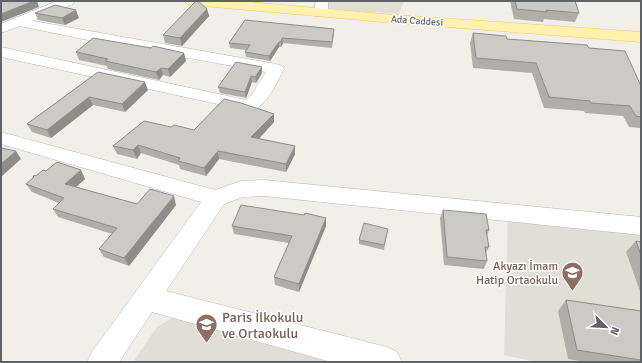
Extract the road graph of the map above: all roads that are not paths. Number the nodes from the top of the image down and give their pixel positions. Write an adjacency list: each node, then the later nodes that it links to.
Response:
1 (68, 1): 4 (street)
2 (192, 1): 3 (main road, Ada Caddesi)
3 (321, 7): 6 (main road, Ada Caddesi)
4 (19, 22): 5 (street); 7 (street)
5 (1, 29)
6 (641, 37)
7 (1, 52)
8 (1, 138): 9 (street)
9 (216, 198): 10 (street); 11 (street)
10 (641, 226)
11 (146, 298): 12 (street); 13 (street)
12 (102, 362)
13 (387, 362)

